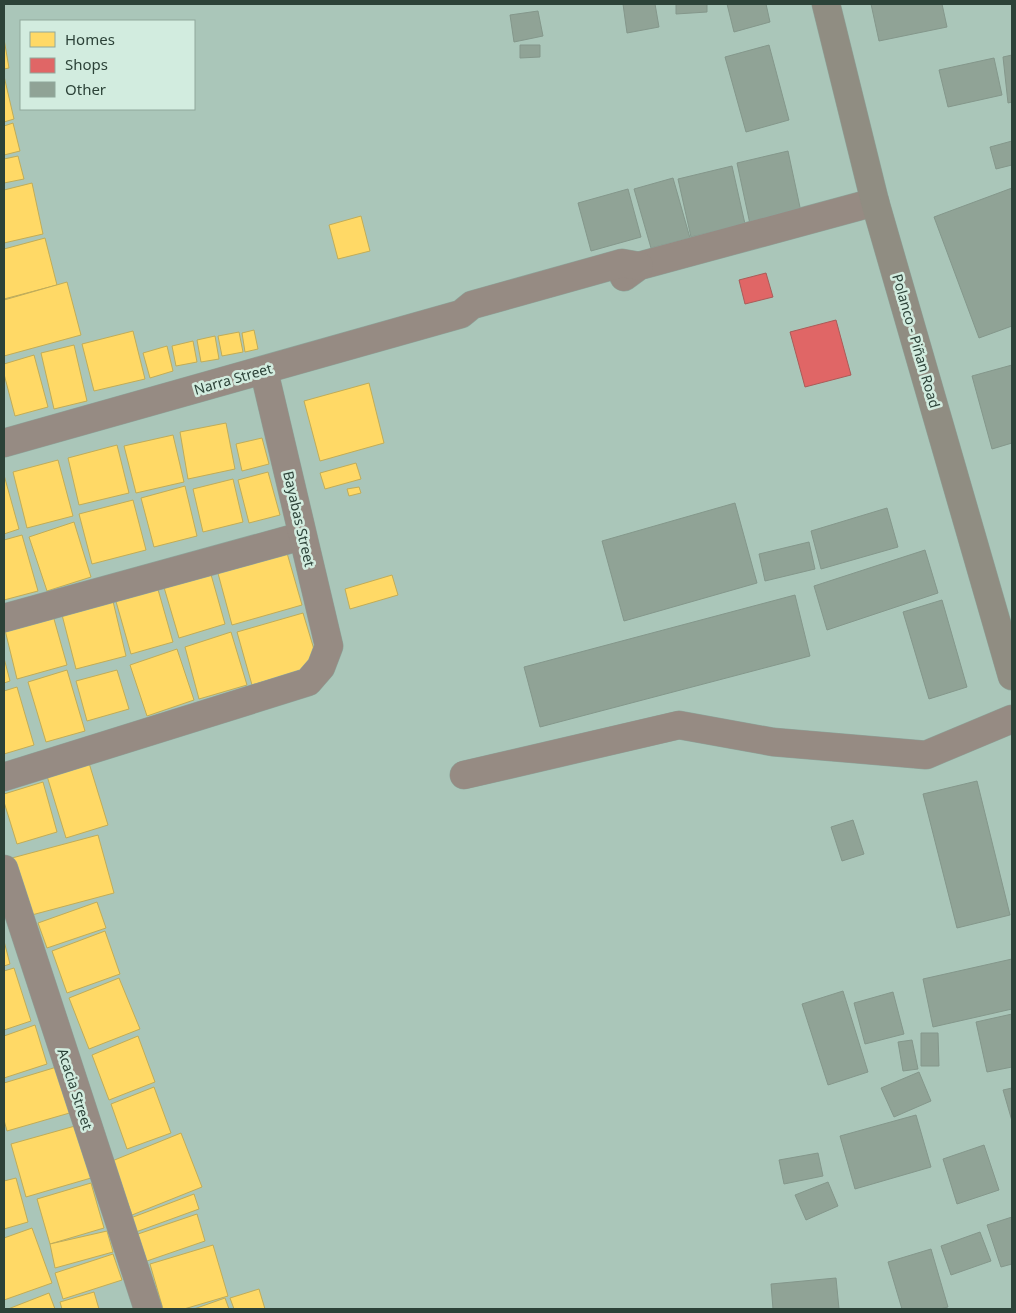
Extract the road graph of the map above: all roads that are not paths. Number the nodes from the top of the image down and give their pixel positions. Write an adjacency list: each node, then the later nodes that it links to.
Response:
1 (826, 4): 2 (main road, Polanco - Piñan Road)
2 (876, 202): 3 (street, Narra Street); 7 (main road, Polanco - Piñan Road)
3 (264, 371): 4 (street, Narra Street); 5 (street, Bayabas Street)
4 (4, 443)
5 (302, 536): 6 (street); 10 (street, Bayabas Street)
6 (4, 618)
7 (1012, 676)
8 (1012, 720): 9 (street)
9 (464, 775)
10 (4, 777)
11 (4, 869): 12 (street, Acacia Street)
12 (148, 1309)

